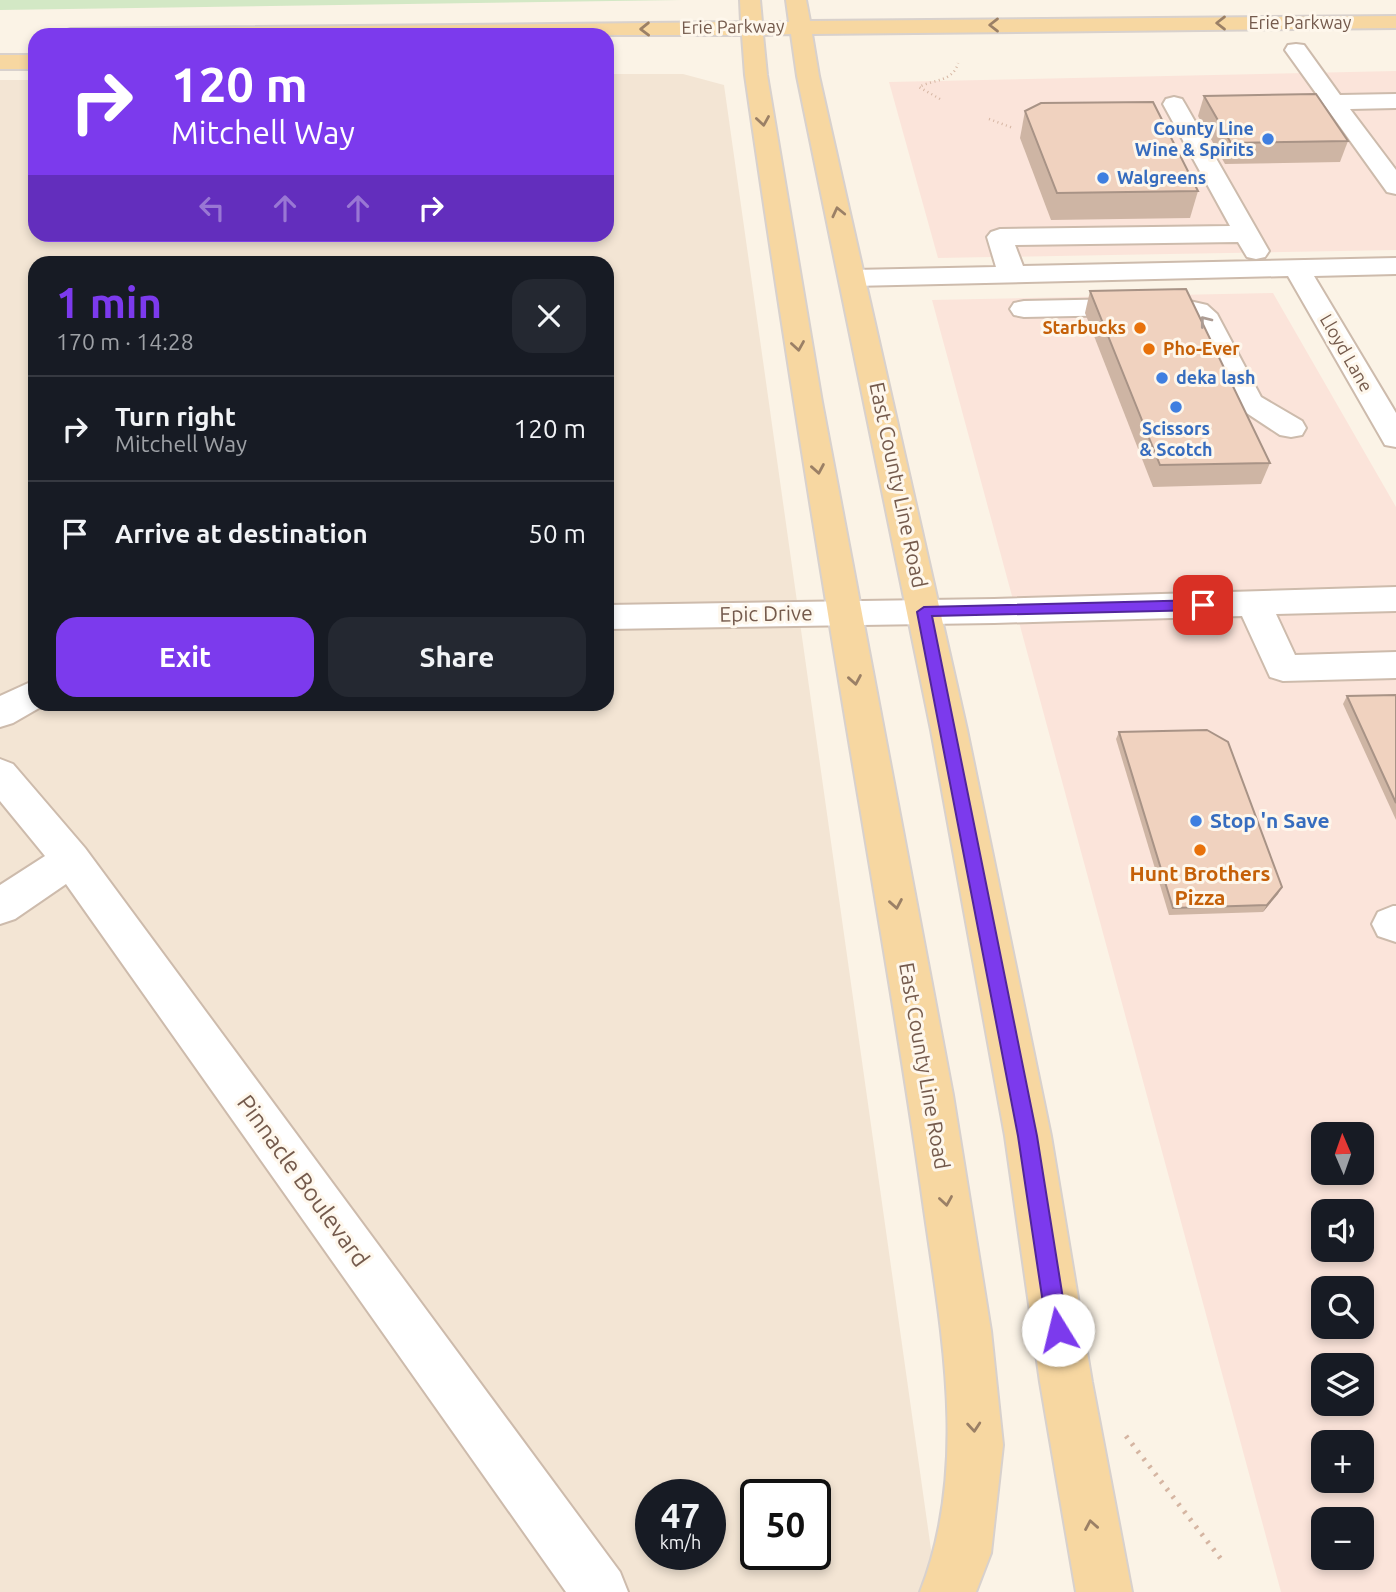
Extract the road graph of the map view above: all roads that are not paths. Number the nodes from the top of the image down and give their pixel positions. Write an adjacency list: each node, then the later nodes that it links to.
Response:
1 (750, 0): 5 (main road, East County Line Road)
2 (796, 0): 4 (main road, East County Line Road)
3 (1396, 22): 4 (main road, Erie Parkway, one-way to 4)
4 (801, 26): 5 (main road, Erie Parkway); 10 (main road, East County Line Road)
5 (752, 27): 6 (main road, Erie Parkway, one-way to 6); 12 (main road, East County Line Road)
6 (614, 29)
7 (1321, 49): 9 (main road, Erie Parkway)
8 (1269, 50): 9 (main road, Erie Parkway)
9 (1296, 50): 16 (street)
10 (804, 53): 11 (main road, Erie Parkway); 12 (main road, Erie Parkway); 24 (main road, East County Line Road, one-way to 10)
11 (831, 53)
12 (743, 54): 31 (main road, East County Line Road, one-way to 31)
13 (0, 62): 14 (main road)
14 (28, 62)
15 (1396, 101): 16 (street)
16 (1334, 102): 18 (street)
17 (1174, 104): 19 (street)
18 (1396, 187)
19 (1247, 234): 21 (street); 23 (street)
20 (1396, 266): 22 (street)
21 (1265, 268): 22 (street); 23 (street)
22 (1296, 268): 27 (street, Lloyd Lane)
23 (1013, 274): 24 (street)
24 (853, 278): 30 (main road, East County Line Road)
25 (1024, 309): 26 (street, one-way to 25)
26 (1291, 428)
27 (1396, 439)
28 (1396, 599): 29 (street, Epic Drive)
29 (1255, 603): 30 (street, Epic Drive); 33 (street)
30 (924, 612): 31 (street, Epic Drive); 41 (main road, East County Line Road, one-way to 30)
31 (843, 613): 32 (street, Epic Drive); 40 (main road, East County Line Road, one-way to 40)
32 (614, 617)
33 (1396, 666)
34 (28, 697): 35 (street)
35 (0, 713)
36 (0, 774): 37 (street, Pinnacle Boulevard)
37 (71, 860): 38 (street); 39 (street, Pinnacle Boulevard)
38 (0, 907)
39 (600, 1592)
40 (948, 1592)
41 (1104, 1592)

